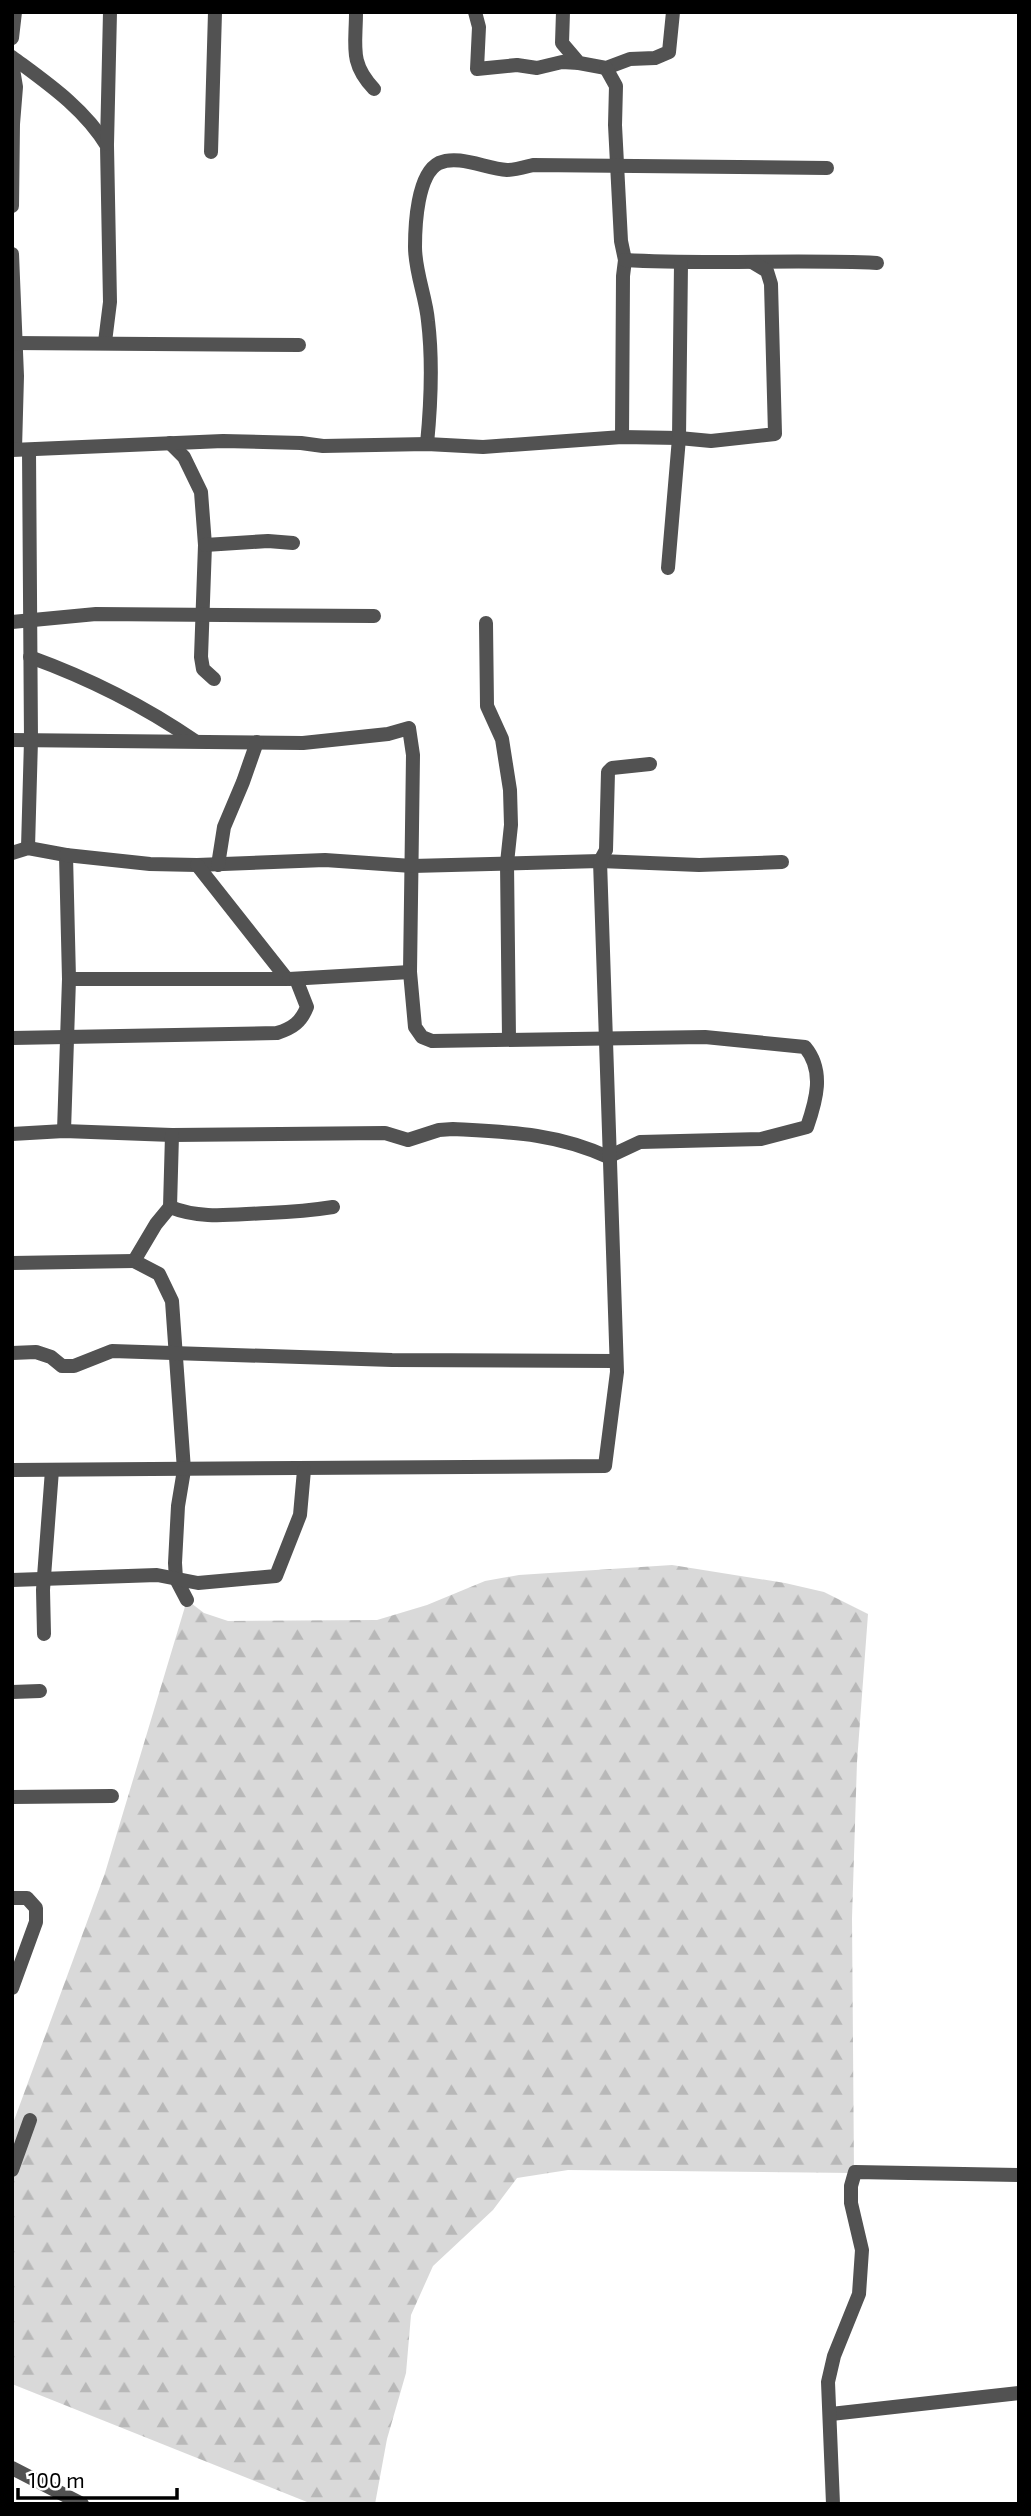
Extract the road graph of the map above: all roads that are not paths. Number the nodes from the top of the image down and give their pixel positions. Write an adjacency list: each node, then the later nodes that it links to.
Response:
1 (15, 12): 8 (street)
2 (110, 12): 14 (street)
3 (215, 12): 15 (street)
4 (356, 12): 13 (street)
5 (475, 12): 10 (street)
6 (563, 12): 10 (street)
7 (673, 12): 12 (street)
8 (12, 38)
9 (12, 57): 14 (street)
10 (579, 62): 12 (street)
11 (12, 63): 18 (street)
12 (606, 68): 16 (street)
13 (374, 89)
14 (107, 146): 24 (street)
15 (211, 152)
16 (619, 166): 17 (street); 20 (street); 30 (street)
17 (827, 168)
18 (12, 206)
19 (12, 254): 25 (street)
20 (625, 260): 22 (street); 27 (street)
21 (752, 262): 22 (street); 23 (street); 28 (street)
22 (681, 263): 28 (street)
23 (877, 263)
24 (105, 342): 25 (street); 26 (street)
25 (13, 343): 31 (street)
26 (299, 345)
27 (621, 438): 28 (street); 30 (street)
28 (679, 438): 34 (street)
29 (170, 443): 30 (street); 31 (street); 33 (street)
30 (427, 444)
31 (19, 450): 38 (street)
32 (293, 543): 33 (street)
33 (205, 545): 35 (street)
34 (667, 568)
35 (203, 615): 36 (street); 38 (street); 41 (street)
36 (373, 615)
37 (12, 622): 38 (street)
38 (30, 622): 40 (street)
39 (486, 623): 52 (street)
40 (30, 657): 43 (street); 44 (street)
41 (214, 679)
42 (12, 740): 43 (street)
43 (30, 740): 44 (street); 47 (street)
44 (196, 742): 45 (street)
45 (257, 742): 54 (street); 55 (street)
46 (650, 764): 50 (street)
47 (28, 848): 48 (street); 49 (street)
48 (12, 853)
49 (66, 855): 53 (street); 57 (street)
50 (600, 860): 51 (street); 52 (street); 60 (street)
51 (782, 862)
52 (507, 863): 55 (street); 62 (street)
53 (197, 865): 54 (street); 58 (street)
54 (218, 865): 55 (street)
55 (412, 866): 56 (street)
56 (410, 972): 58 (street); 62 (street)
57 (69, 979): 58 (street); 59 (street)
58 (292, 979): 59 (street)
59 (66, 1037): 61 (street); 63 (street)
60 (604, 1037): 62 (street); 66 (street); 66 (street)
61 (12, 1038)
62 (509, 1039)
63 (64, 1130): 64 (street); 65 (street)
64 (12, 1134)
65 (172, 1135): 66 (street); 67 (street)
66 (608, 1157): 73 (street)
67 (170, 1207): 68 (street); 69 (street)
68 (333, 1207)
69 (134, 1261): 70 (street); 72 (street)
70 (12, 1264)
71 (12, 1353): 72 (street)
72 (176, 1354): 73 (street); 77 (street)
73 (615, 1361): 74 (street)
74 (304, 1469): 77 (street); 78 (street)
75 (12, 1470): 76 (street)
76 (52, 1470): 77 (street); 80 (street)
77 (184, 1470): 78 (street)
78 (176, 1579): 80 (street); 81 (street)
79 (12, 1580): 80 (street)
80 (44, 1580): 82 (street)
81 (187, 1600)
82 (44, 1634)
83 (40, 1691): 84 (street)
84 (12, 1692)
85 (112, 1796): 86 (street)
86 (12, 1797)
87 (12, 1898): 88 (street)
88 (12, 1988)
89 (30, 2120): 90 (street)
90 (12, 2170)
91 (1019, 2175): 93 (street)
92 (1019, 2393): 93 (street)
93 (831, 2414): 96 (street)
94 (12, 2469): 95 (street)
95 (82, 2504)
96 (833, 2504)

